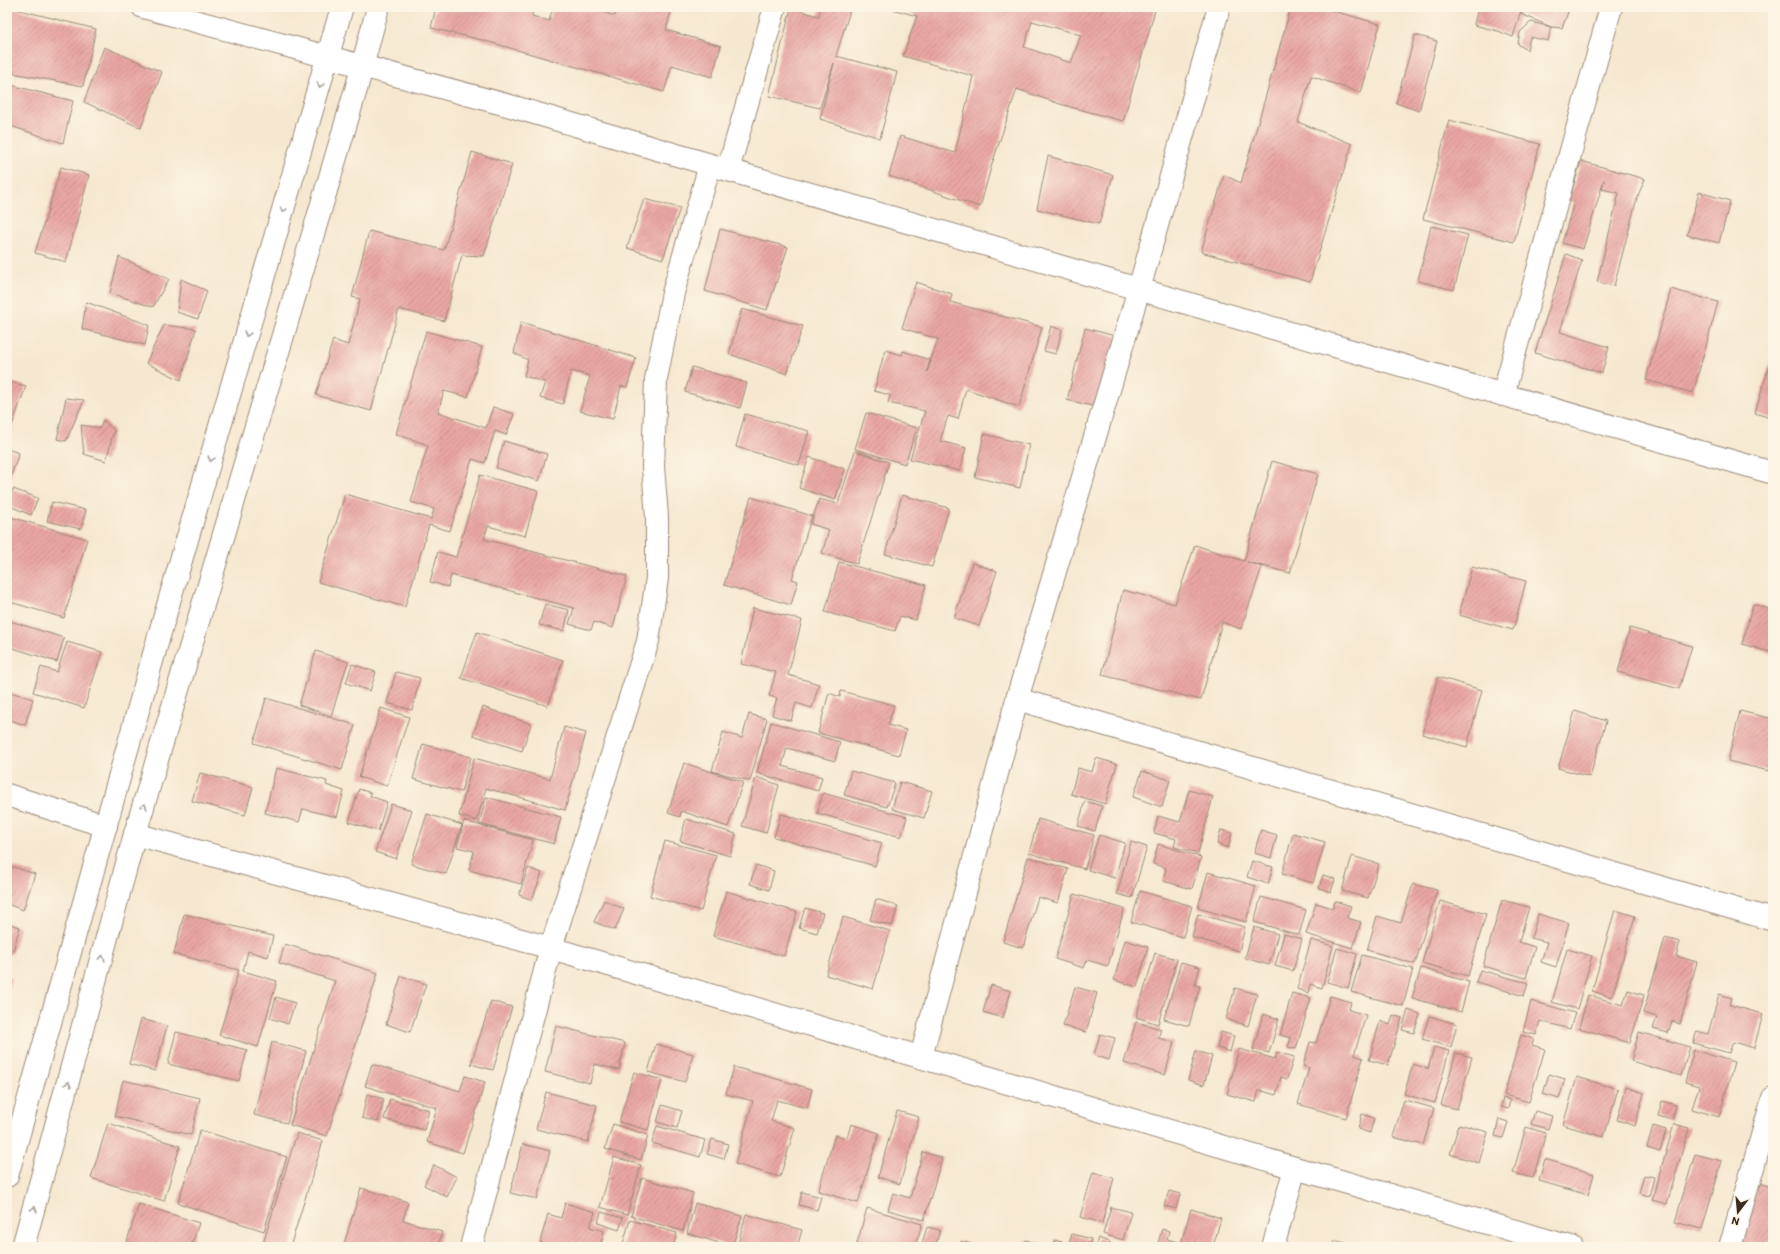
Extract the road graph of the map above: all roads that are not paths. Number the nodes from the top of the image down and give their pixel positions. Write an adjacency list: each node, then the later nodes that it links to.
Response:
1 (143, 7): 7 (street)
2 (342, 7): 7 (street)
3 (378, 7): 8 (street)
4 (775, 7): 9 (street)
5 (1219, 7): 10 (street)
6 (1611, 7): 11 (street)
7 (327, 58): 8 (street); 15 (street, one-way to 15)
8 (362, 67): 9 (street); 16 (street, one-way to 8)
9 (719, 168): 10 (street); 18 (street)
10 (1140, 289): 11 (street); 13 (street)
11 (1503, 395): 12 (street)
12 (1773, 473)
13 (1017, 699): 17 (street); 19 (street)
14 (7, 795): 15 (street)
15 (106, 826): 22 (street)
16 (135, 834): 18 (street); 23 (street, one-way to 16)
17 (1773, 920)
18 (551, 948): 19 (street); 24 (street)
19 (921, 1057): 21 (street)
20 (1773, 1098): 27 (street)
21 (1295, 1168): 25 (street); 26 (street)
22 (7, 1176)
23 (23, 1247)
24 (471, 1247)
25 (1273, 1247)
26 (1571, 1247)
27 (1730, 1247)

